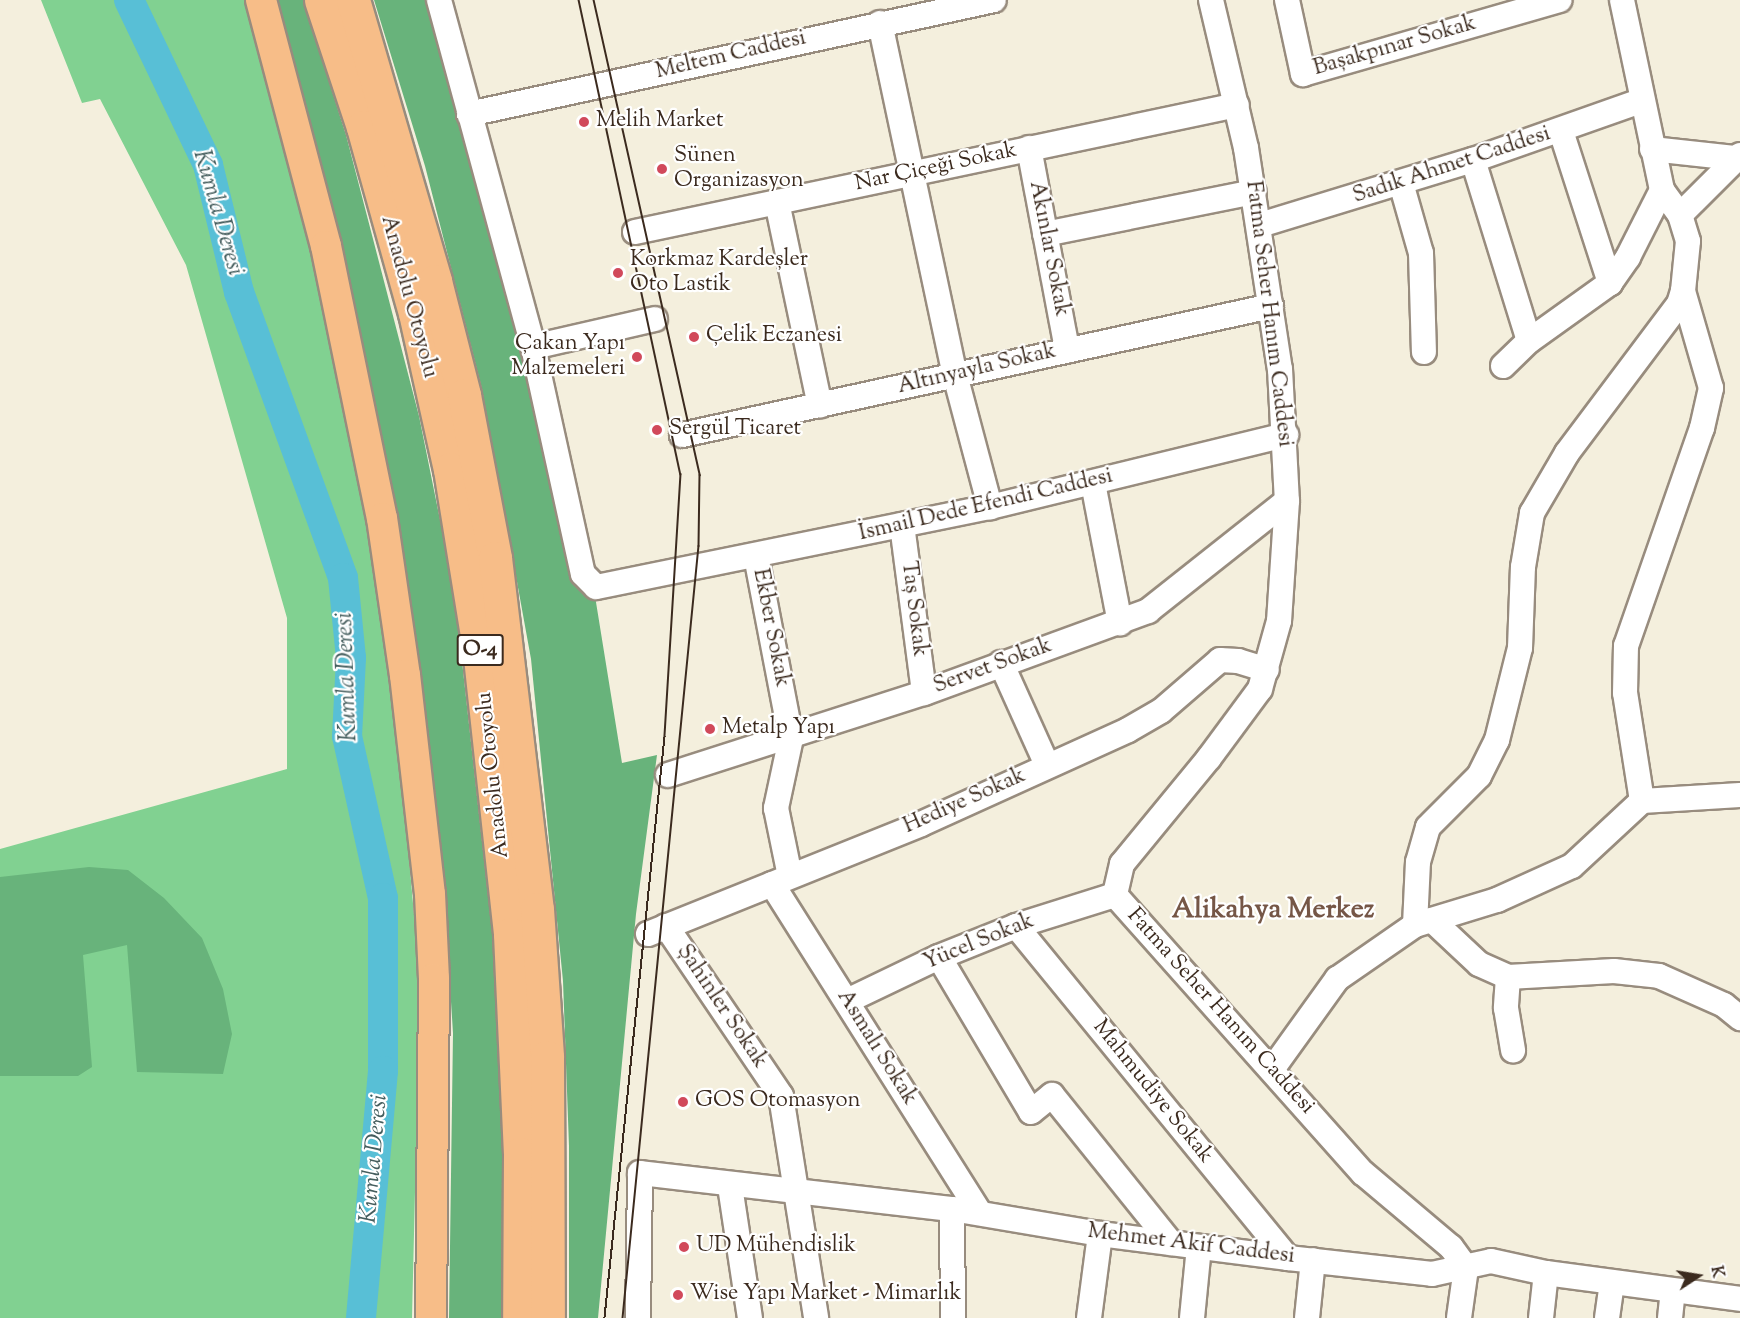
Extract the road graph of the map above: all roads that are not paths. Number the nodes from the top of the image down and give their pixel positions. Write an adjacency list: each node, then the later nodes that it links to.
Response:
1 (261, 0): 80 (main road)
2 (321, 0): 81 (highway, Anadolu Otoyolu / O-4)
3 (353, 0): 82 (highway, Anadolu Otoyolu / O-4)
4 (439, 0): 13 (street)
5 (994, 0): 10 (street, Meltem Caddesi)
6 (1211, 0): 12 (street, Fatma Seher Hanım Caddesi)
7 (1287, 0): 8 (street, Başakpınar Sokak)
8 (1560, 0)
9 (1622, 0): 11 (street)
10 (881, 15): 13 (street, Meltem Caddesi); 19 (street)
11 (1641, 100): 14 (street, Sadık Ahmet Caddesi); 16 (street)
12 (1237, 105): 15 (street, Nar Çiçeği Sokak); 22 (street, Fatma Seher Hanım Caddesi)
13 (469, 114): 33 (street)
14 (1561, 131): 18 (street, Sadık Ahmet Caddesi); 28 (street)
15 (1029, 148): 19 (street, Nar Çiçeği Sokak); 27 (street, Akınlar Sokak)
16 (1652, 149): 17 (street); 21 (street)
17 (1738, 156): 24 (street)
18 (1473, 160): 20 (street, Sadık Ahmet Caddesi); 32 (street)
19 (912, 173): 23 (street, Nar Çiçeği Sokak); 37 (street)
20 (1401, 183): 25 (street, Sadık Ahmet Caddesi); 35 (street)
21 (1662, 190): 24 (street); 28 (street)
22 (1254, 192): 25 (street, Fatma Seher Hanım Caddesi); 27 (street)
23 (777, 202): 26 (street, Nar Çiçeği Sokak); 38 (street)
24 (1680, 215): 29 (street)
25 (1260, 225): 30 (street, Fatma Seher Hanım Caddesi)
26 (635, 232)
27 (1046, 234): 34 (street, Akınlar Sokak)
28 (1610, 283): 32 (street)
29 (1683, 291): 54 (street); 57 (street)
30 (1271, 306): 34 (street, Altınyayla Sokak); 40 (street, Fatma Seher Hanım Caddesi)
31 (655, 319): 33 (street)
32 (1529, 341): 36 (street)
33 (533, 346): 45 (street, İsmail Dede Efendi Caddesi)
34 (1067, 350): 37 (street, Altınyayla Sokak)
35 (1424, 351)
36 (1503, 366)
37 (955, 375): 38 (street, Altınyayla Sokak); 43 (street)
38 (820, 406): 39 (street, Altınyayla Sokak)
39 (682, 435)
40 (1286, 435): 41 (street, İsmail Dede Efendi Caddesi); 42 (street, Fatma Seher Hanım Caddesi)
41 (1093, 483): 43 (street, İsmail Dede Efendi Caddesi); 46 (street)
42 (1287, 501): 46 (street, Servet Sokak); 48 (street, Fatma Seher Hanım Caddesi)
43 (990, 507): 44 (street, İsmail Dede Efendi Caddesi)
44 (902, 525): 45 (street, İsmail Dede Efendi Caddesi); 49 (street, Taş Sokak)
45 (756, 556): 50 (street, Ekber Sokak)
46 (1120, 622): 47 (street, Servet Sokak)
47 (1001, 663): 49 (street, Servet Sokak); 51 (street)
48 (1267, 670): 51 (street, Hediye Sokak); 56 (street, Fatma Seher Hanım Caddesi)
49 (924, 693): 50 (street, Servet Sokak)
50 (790, 738): 52 (street, Servet Sokak); 55 (street, Ekber Sokak)
51 (1047, 765): 55 (street, Hediye Sokak)
52 (668, 775)
53 (1740, 795): 54 (street)
54 (1642, 801): 57 (street)
55 (781, 880): 59 (street, Hediye Sokak); 62 (street, Asmalı Sokak)
56 (1115, 895): 58 (street, Yücel Sokak); 65 (street, Fatma Seher Hanım Caddesi)
57 (1424, 923): 61 (street); 65 (street)
58 (1016, 926): 60 (street, Yücel Sokak); 73 (street, Mahmudiye Sokak)
59 (657, 930): 67 (street, Şahinler Sokak)
60 (939, 957): 62 (street, Yücel Sokak); 71 (street)
61 (1508, 977): 63 (street); 64 (street)
62 (847, 1001): 69 (street, Asmalı Sokak)
63 (1740, 1018)
64 (1513, 1050)
65 (1273, 1068): 75 (street, Fatma Seher Hanım Caddesi)
66 (730, 1186): 67 (street, Mehmet Akif Caddesi); 83 (street, Mehmet Akif Caddesi); 84 (street)
67 (798, 1194): 68 (street, Mehmet Akif Caddesi); 85 (street, Şahinler Sokak)
68 (952, 1209): 69 (street, Mehmet Akif Caddesi); 86 (street)
69 (980, 1214): 70 (street, Mehmet Akif Caddesi)
70 (1100, 1234): 71 (street, Mehmet Akif Caddesi); 87 (street)
71 (1171, 1243): 72 (street, Mehmet Akif Caddesi)
72 (1199, 1246): 73 (street, Mehmet Akif Caddesi); 88 (street)
73 (1288, 1258): 74 (street, Mehmet Akif Caddesi)
74 (1313, 1260): 75 (street, Mehmet Akif Caddesi); 89 (street)
75 (1466, 1268): 76 (street, Mehmet Akif Caddesi); 90 (street)
76 (1546, 1273): 77 (street, Mehmet Akif Caddesi); 91 (street)
77 (1612, 1282): 78 (street, Mehmet Akif Caddesi); 92 (street)
78 (1673, 1291): 79 (street, Mehmet Akif Caddesi); 93 (street)
79 (1740, 1299)
80 (431, 1318)
81 (519, 1318)
82 (548, 1318)
83 (638, 1318)
84 (750, 1318)
85 (816, 1318)
86 (953, 1318)
87 (1089, 1318)
88 (1192, 1318)
89 (1307, 1318)
90 (1459, 1318)
91 (1541, 1318)
92 (1607, 1318)
93 (1670, 1318)

